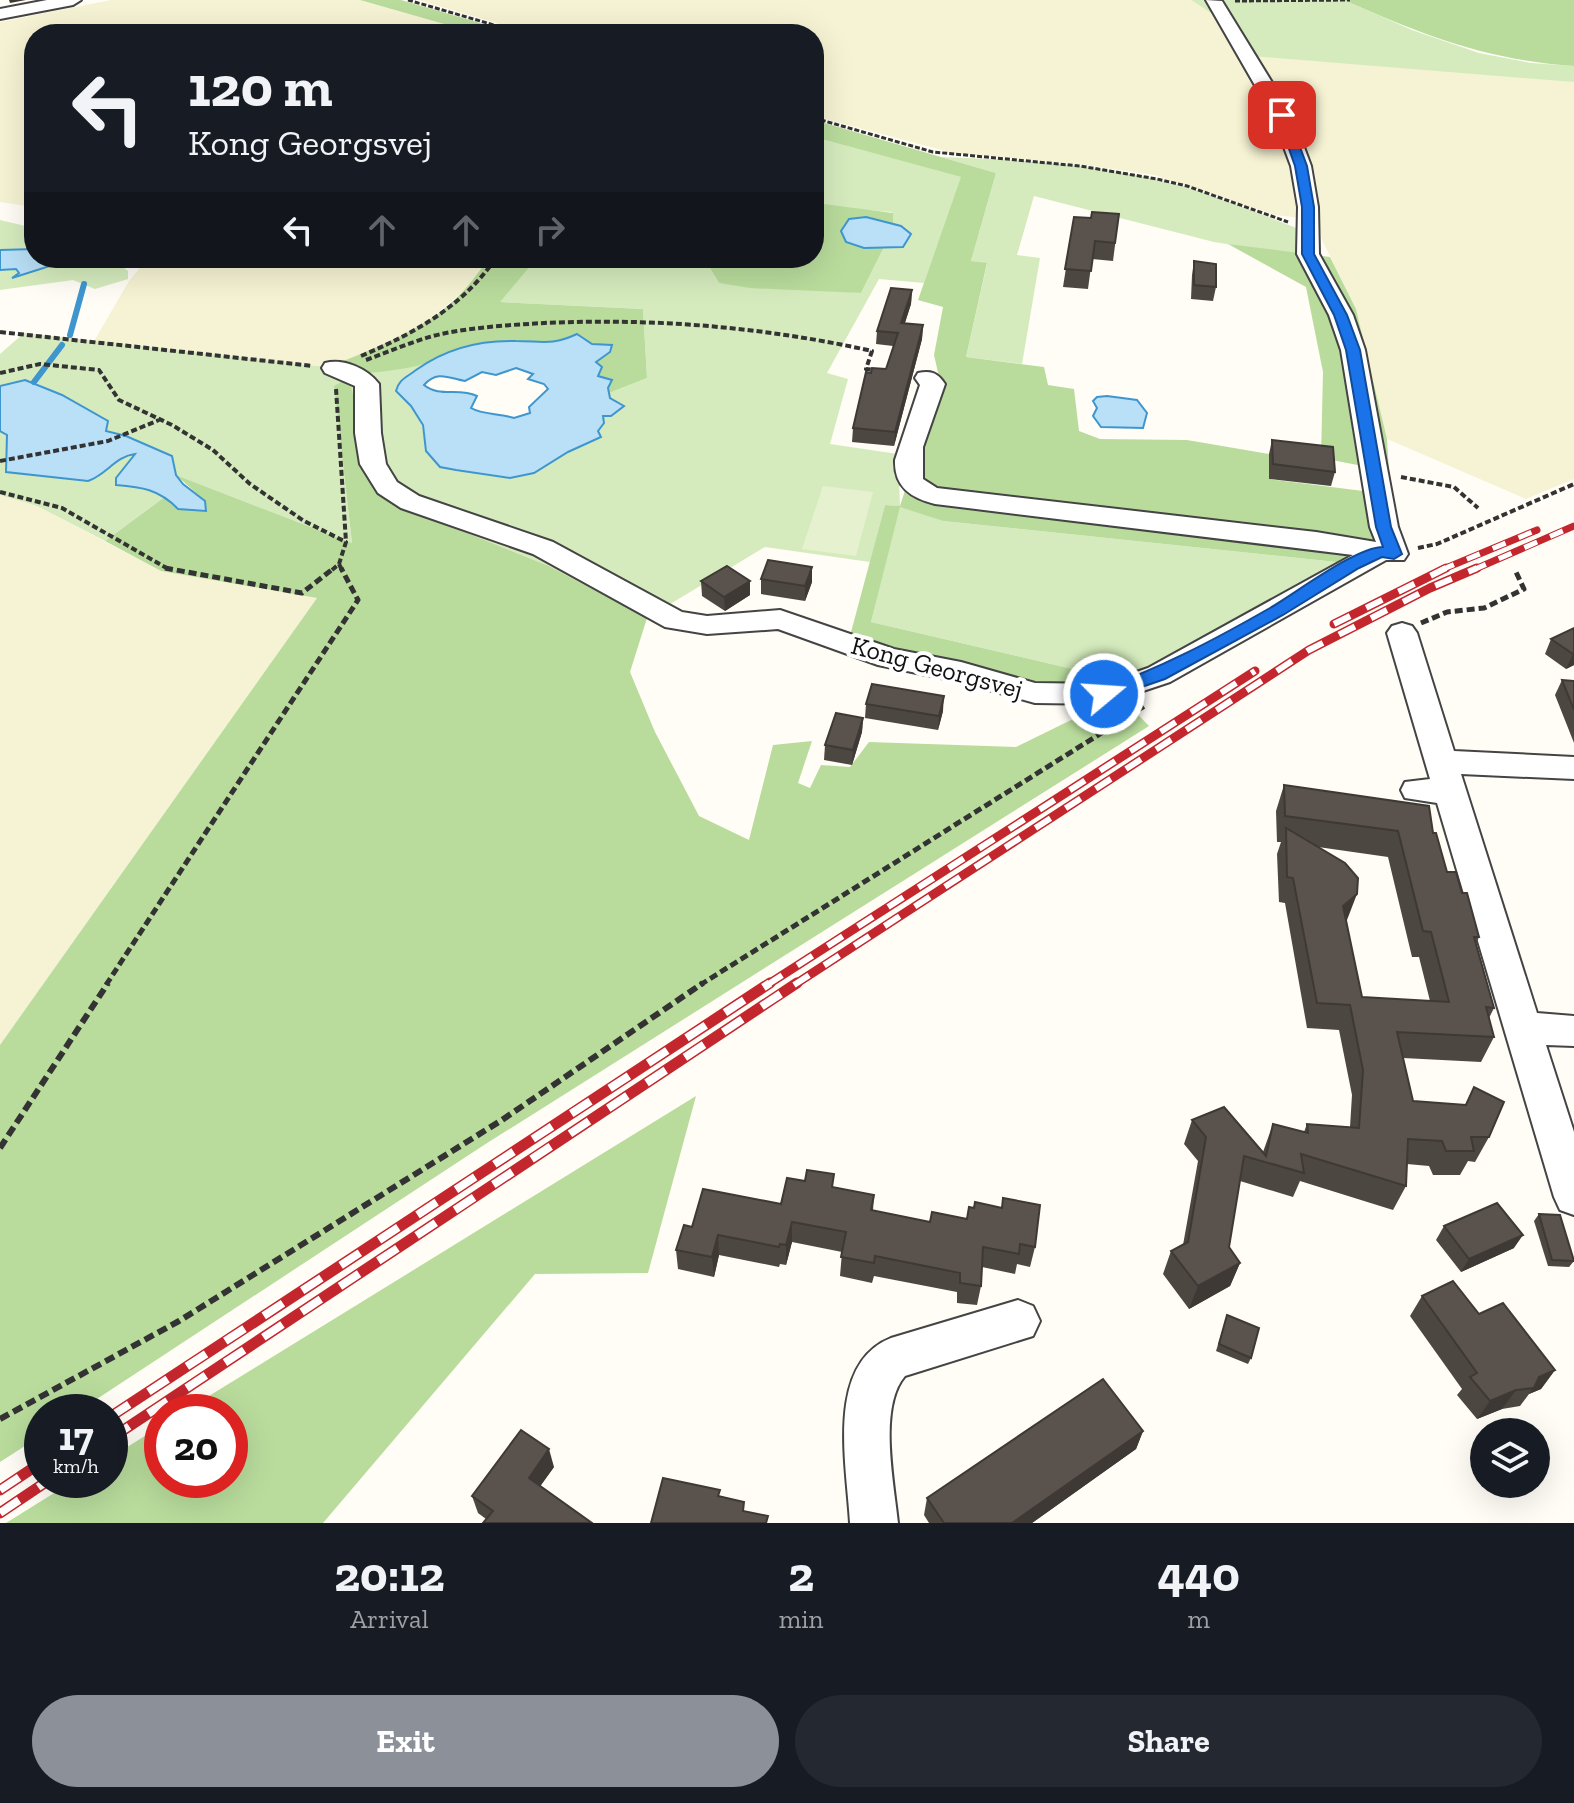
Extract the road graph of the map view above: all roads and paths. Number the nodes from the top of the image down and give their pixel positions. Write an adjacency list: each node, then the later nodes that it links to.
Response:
1 (73, 0): 5 (street)
2 (408, 0): 6 (path)
3 (1350, 0): 4 (path)
4 (1214, 1): 8 (street)
5 (0, 14)
6 (491, 24)
7 (824, 121): 8 (path)
8 (1307, 231): 16 (street)
9 (488, 268): 11 (path)
10 (0, 332): 11 (path)
11 (334, 368): 13 (path); 20 (path); 21 (street, Kong Georgsvej)
12 (0, 373): 14 (path)
13 (927, 378): 21 (street)
14 (160, 419): 15 (path); 20 (path)
15 (0, 461)
16 (1375, 474): 19 (path); 21 (street)
17 (1574, 484): 21 (path)
18 (0, 492): 22 (path)
19 (1478, 508)
20 (346, 542): 22 (path)
21 (1387, 553)
22 (339, 564): 30 (path)
23 (1516, 572): 24 (path)
24 (1402, 633): 27 (street)
25 (1160, 696): 33 (path)
26 (1574, 768): 27 (street)
27 (1436, 781): 28 (street)
28 (1524, 1028): 29 (street); 31 (street)
29 (1574, 1031)
30 (0, 1148)
31 (1574, 1197)
32 (1018, 1321): 34 (street)
33 (0, 1419)
34 (874, 1523)

